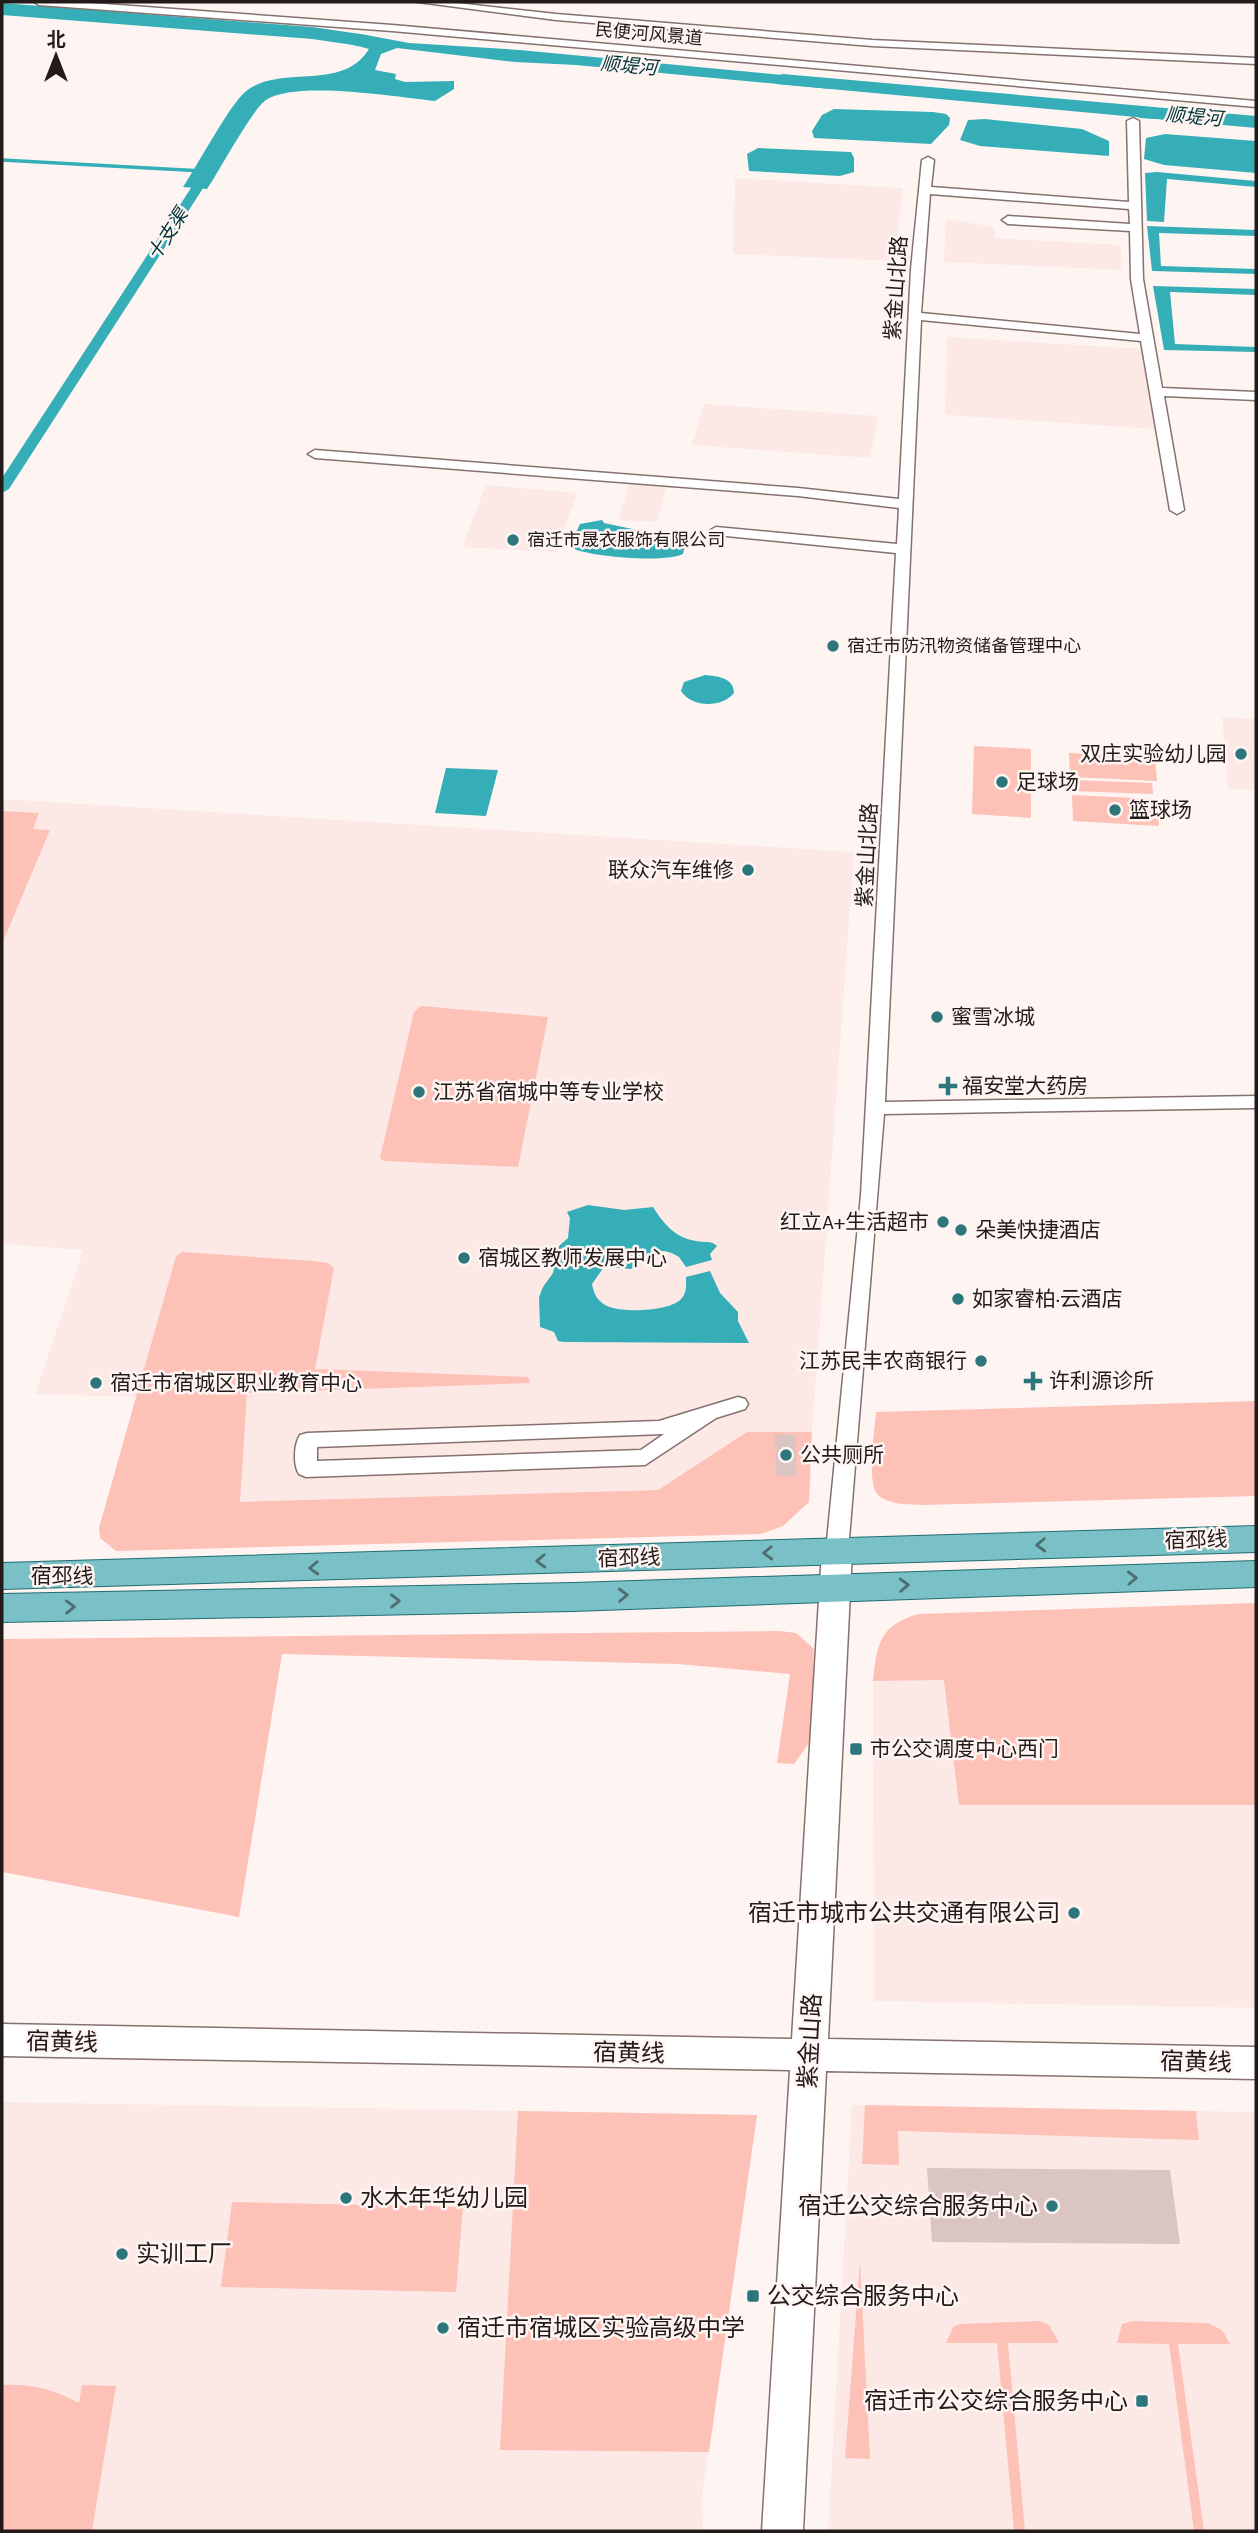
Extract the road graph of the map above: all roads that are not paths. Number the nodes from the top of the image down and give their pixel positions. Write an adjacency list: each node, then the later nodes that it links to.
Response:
1 (39, 2): 4 (street, 民便河风景道)
2 (423, 2): 3 (street)
3 (1256, 61)
4 (1256, 104)
5 (1133, 121): 8 (street)
6 (929, 160): 7 (street, 紫金山北路)
7 (925, 190): 8 (street); 11 (street, 紫金山北路)
8 (1133, 206): 10 (street)
9 (1008, 219): 10 (street)
10 (1134, 228): 12 (street)
11 (914, 316): 12 (street); 16 (street, 紫金山北路)
12 (1147, 338): 13 (street)
13 (1156, 392): 14 (street); 17 (street)
14 (1256, 397)
15 (315, 454): 16 (street)
16 (904, 504): 19 (street, 紫金山北路)
17 (1177, 510)
18 (716, 531): 19 (street)
19 (902, 549): 21 (street, 紫金山北路)
20 (1256, 1102): 21 (street)
21 (875, 1108): 25 (street, 紫金山北路)
22 (738, 1404): 23 (street)
23 (709, 1413): 23 (street)
24 (1256, 1539): 25 (main road, 宿邳线, one-way to 25)
25 (837, 1551): 27 (main road, 宿邳线, one-way to 27); 28 (main road, 紫金山路)
26 (1256, 1574): 28 (main road, 宿邳线, one-way to 26)
27 (2, 1576)
28 (836, 1587): 29 (main road, 宿邳线, one-way to 28); 31 (main road, 紫金山路)
29 (2, 1608)
30 (2, 2040): 31 (main road, 宿黄线)
31 (810, 2057): 32 (main road, 宿黄线); 33 (main road, 紫金山路)
32 (1256, 2063)
33 (782, 2531)

